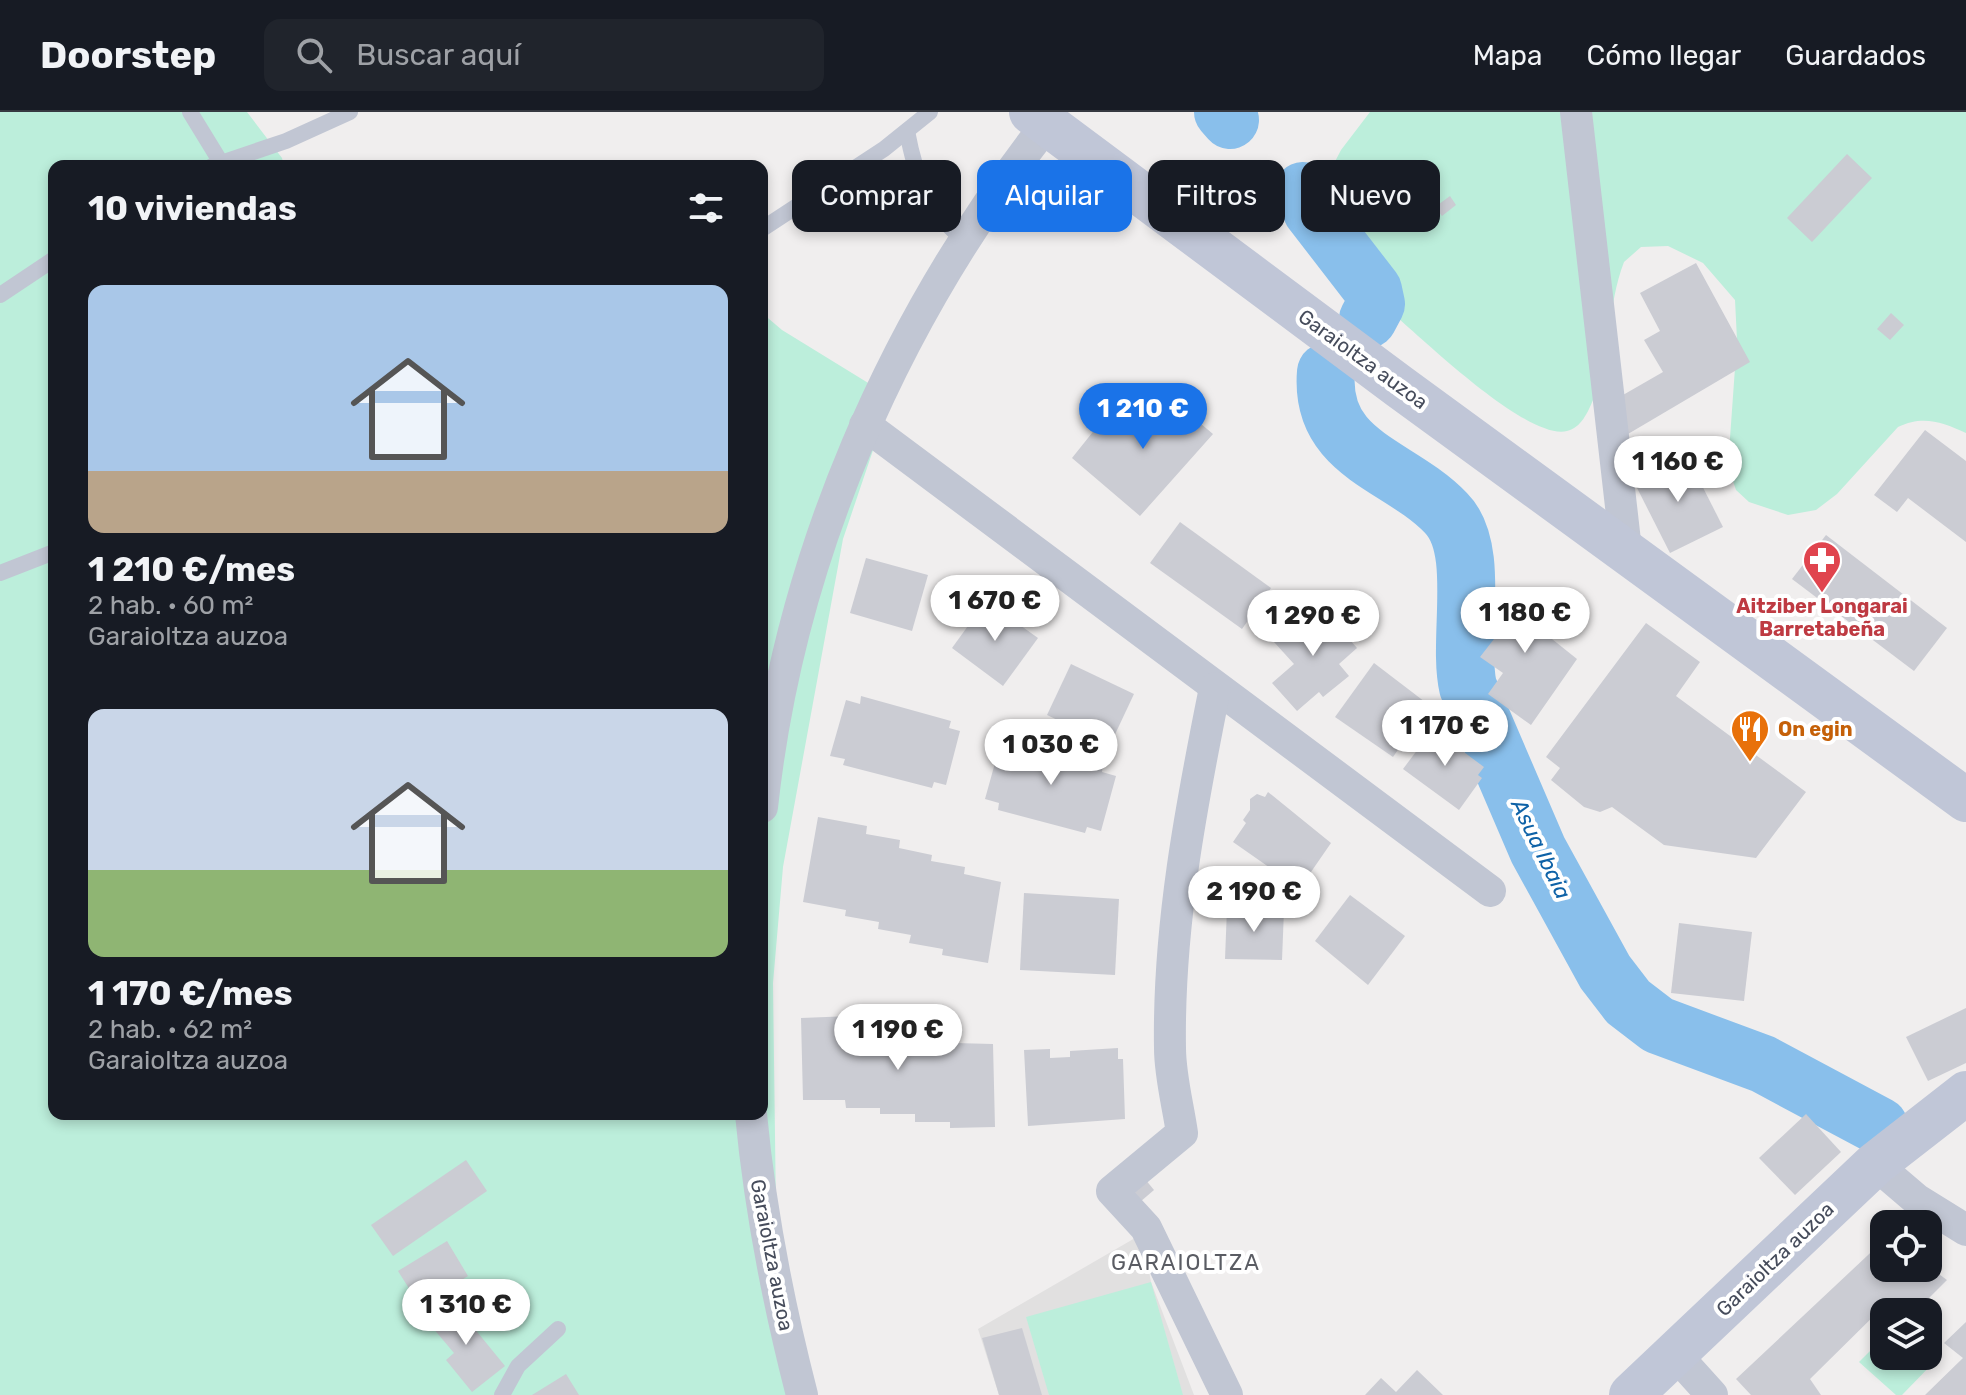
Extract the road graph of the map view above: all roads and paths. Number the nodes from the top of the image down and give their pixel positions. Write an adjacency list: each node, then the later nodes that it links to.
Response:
1 (190, 112): 7 (lane)
2 (350, 112): 8 (lane)
3 (930, 112): 6 (lane)
4 (1576, 112): 14 (street)
5 (1039, 118): 10 (street, Garaioltza auzoa); 14 (street, Garaioltza auzoa)
6 (907, 131): 9 (lane); 10 (lane)
7 (214, 160)
8 (228, 160)
9 (768, 225)
10 (965, 240): 13 (street, Garaioltza auzoa)
11 (48, 263): 12 (lane)
12 (0, 295)
13 (865, 425): 17 (street); 18 (street, Garaioltza auzoa)
14 (1626, 550): 19 (street, Garaioltza auzoa)
15 (48, 554): 16 (lane)
16 (0, 573)
17 (1215, 688): 20 (street); 29 (street)
18 (768, 770)
19 (1966, 800)
20 (1490, 891)
21 (1966, 1093): 23 (street, Garaioltza auzoa)
22 (752, 1120): 28 (street, Garaioltza auzoa)
23 (1875, 1164): 24 (street); 26 (street, Garaioltza auzoa)
24 (1966, 1230)
25 (558, 1329): 27 (lane)
26 (1675, 1354): 30 (street, Garaioltza auzoa); 31 (street)
27 (502, 1395)
28 (802, 1395)
29 (1227, 1395)
30 (1631, 1395)
31 (1712, 1395)

